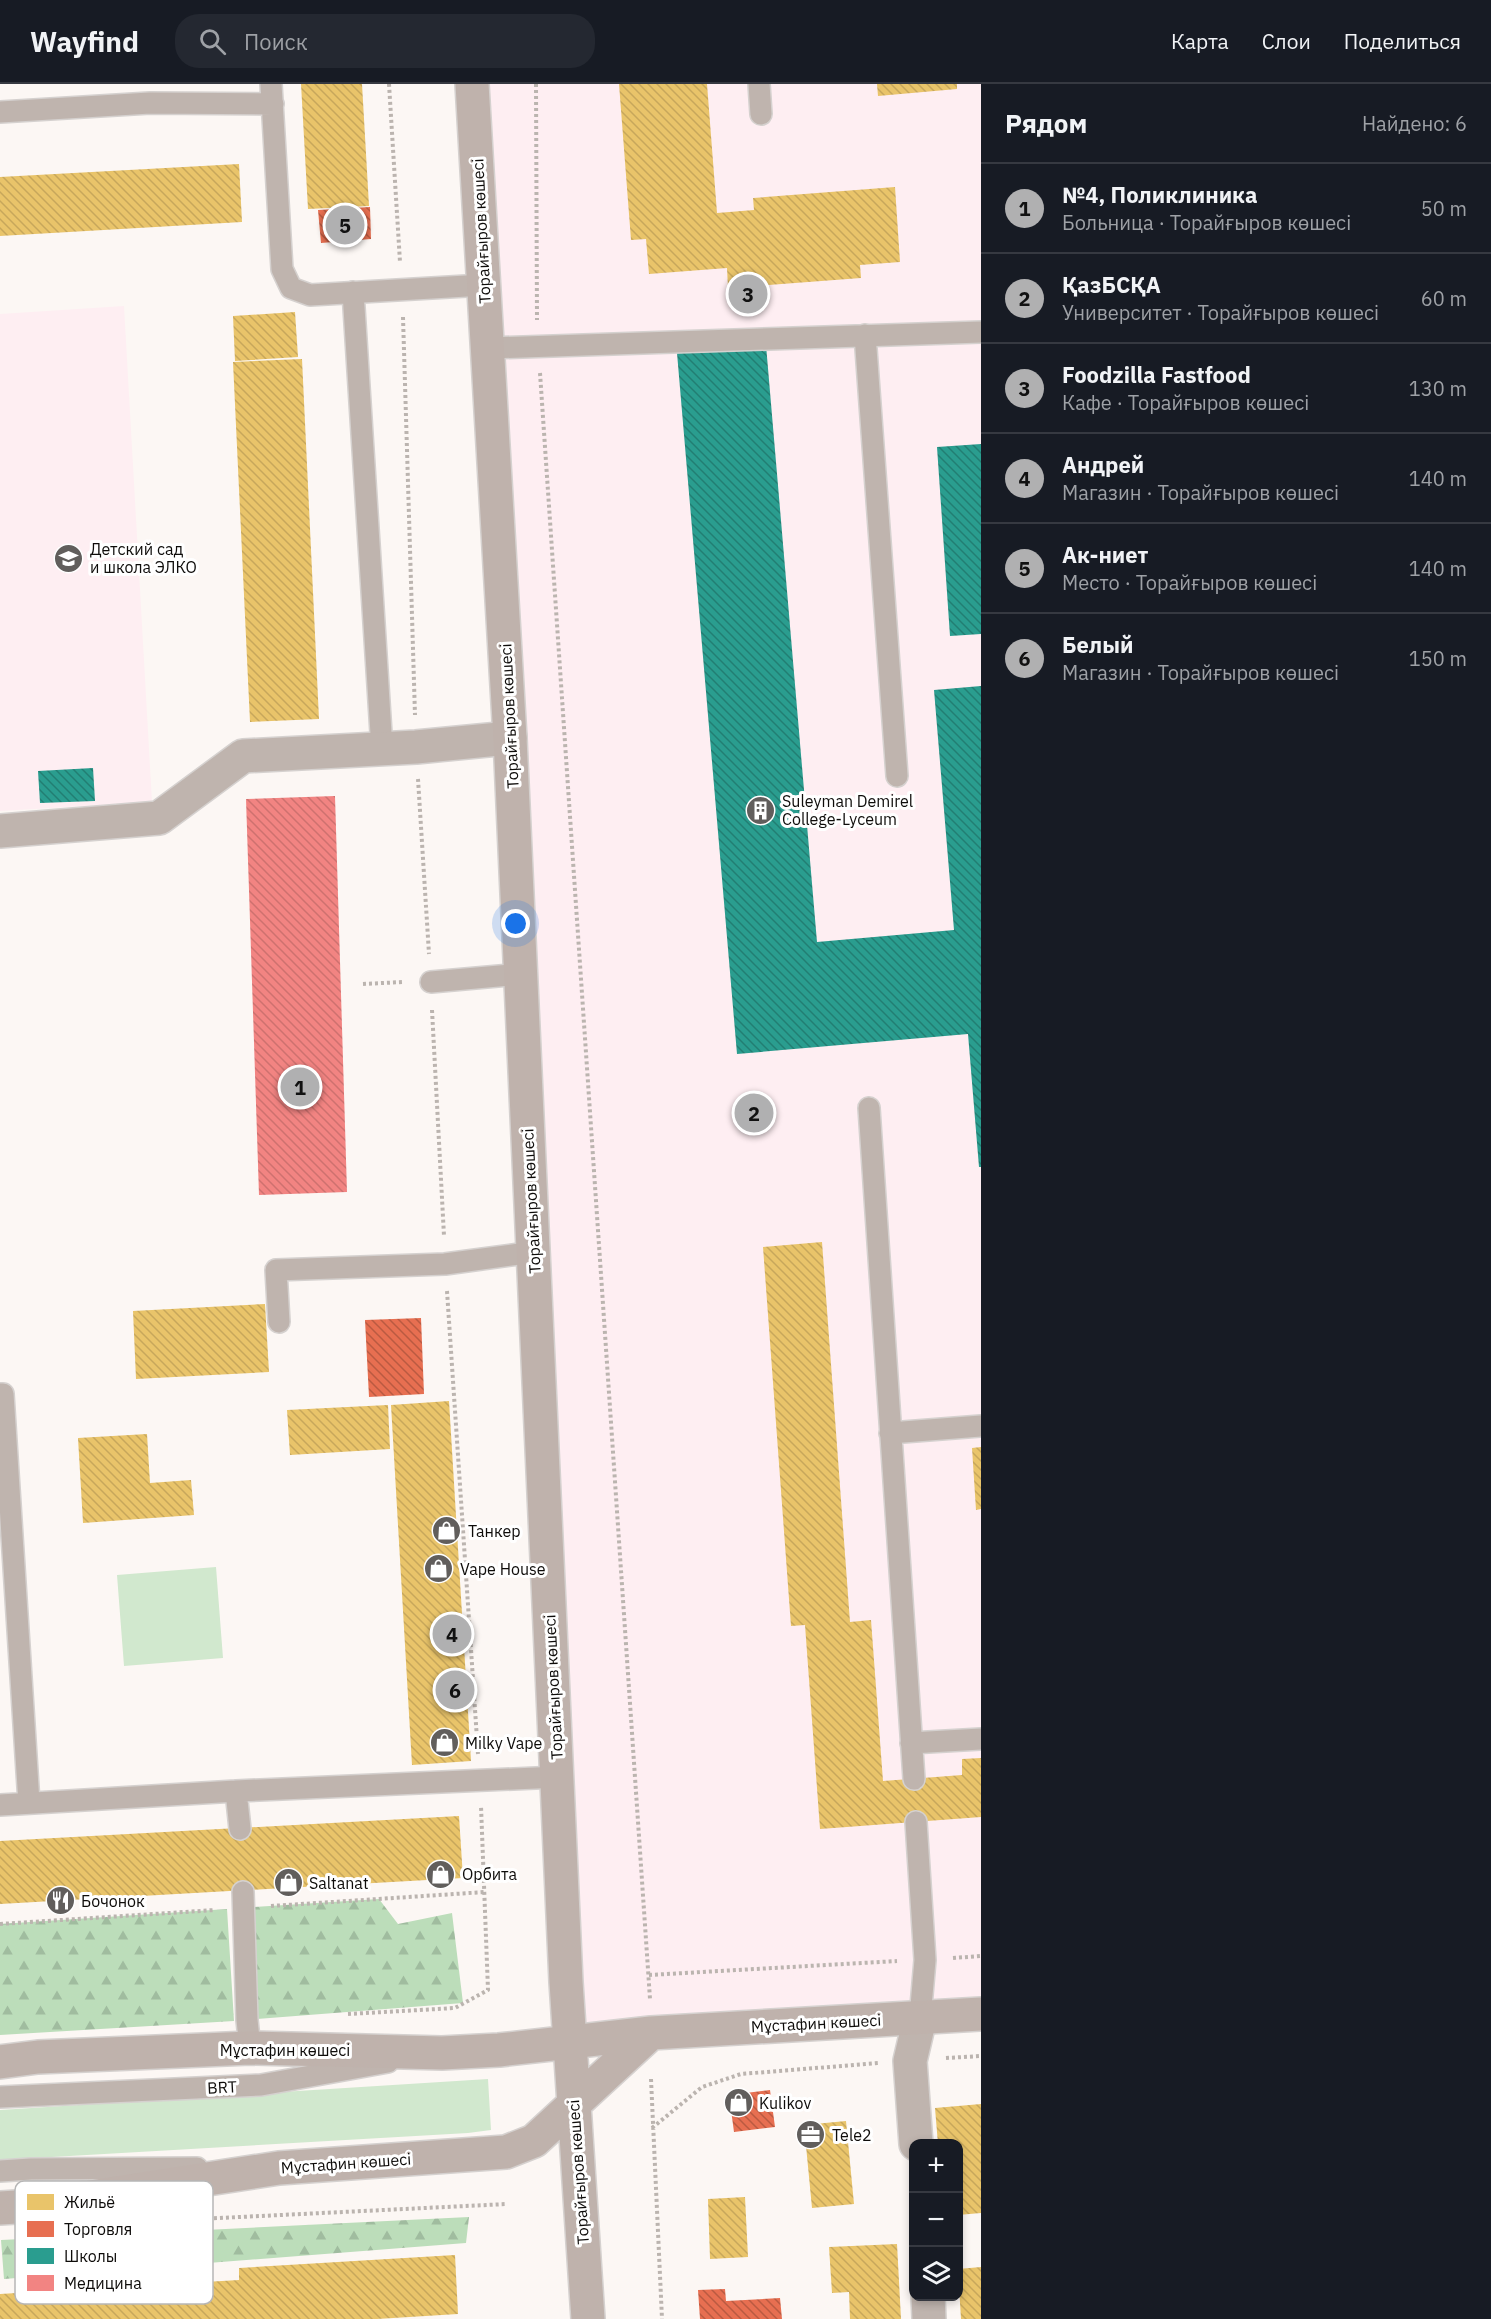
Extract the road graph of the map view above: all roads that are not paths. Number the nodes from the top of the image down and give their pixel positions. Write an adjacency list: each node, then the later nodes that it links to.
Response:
1 (472, 84): 7 (street, Торайғыров көшесі)
2 (759, 84): 6 (lane)
3 (150, 94): 4 (lane); 5 (lane)
4 (272, 94): 8 (lane)
5 (0, 112)
6 (760, 114)
7 (484, 285): 8 (lane); 11 (street, Торайғыров көшесі)
8 (354, 292): 13 (lane)
9 (981, 332): 10 (lane)
10 (865, 335): 11 (lane); 14 (lane)
11 (489, 348): 12 (street, Торайғыров көшесі)
12 (510, 738): 13 (street); 16 (street, Торайғыров көшесі)
13 (382, 749): 15 (street)
14 (897, 776)
15 (0, 831)
16 (521, 974): 17 (lane); 19 (street, Торайғыров көшесі)
17 (431, 982)
18 (869, 1108): 23 (lane)
19 (534, 1252): 20 (lane); 26 (street, Торайғыров көшесі)
20 (279, 1322)
21 (0, 1394): 29 (lane)
22 (981, 1426): 23 (lane)
23 (890, 1433): 25 (lane)
24 (981, 1739): 25 (lane)
25 (911, 1743): 27 (lane)
26 (558, 1777): 28 (lane); 37 (street, Торайғыров көшесі)
27 (914, 1779)
28 (236, 1791): 29 (lane); 32 (lane)
29 (29, 1803): 30 (lane)
30 (0, 1805)
31 (915, 1822): 35 (lane)
32 (240, 1829)
33 (242, 1900): 38 (lane)
34 (981, 2014): 35 (street, Мұстафин көшесі)
35 (920, 2018): 36 (street, Мұстафин көшесі); 43 (street)
36 (651, 2033): 37 (street, Мұстафин көшесі); 42 (street, Мұстафин көшесі)
37 (570, 2042): 39 (street, Мұcтафин көшесі); 42 (street, Торайғыров көшесі)
38 (250, 2048): 39 (street, Мұcтафин көшесі); 40 (street, Мұcтафин көшесі)
39 (441, 2053): 41 (lane, BRT)
40 (0, 2062)
41 (0, 2097)
42 (573, 2106): 44 (street, Мұстафин көшесі); 50 (street, Торайғыров көшесі)
43 (916, 2139)
44 (279, 2168): 45 (lane); 46 (street, Мұстафин көшесі)
45 (0, 2171)
46 (194, 2181)
47 (15, 2207): 48 (street, Мұстафин көшесі)
48 (0, 2208)
49 (928, 2301): 51 (street)
50 (588, 2319)
51 (929, 2319)

